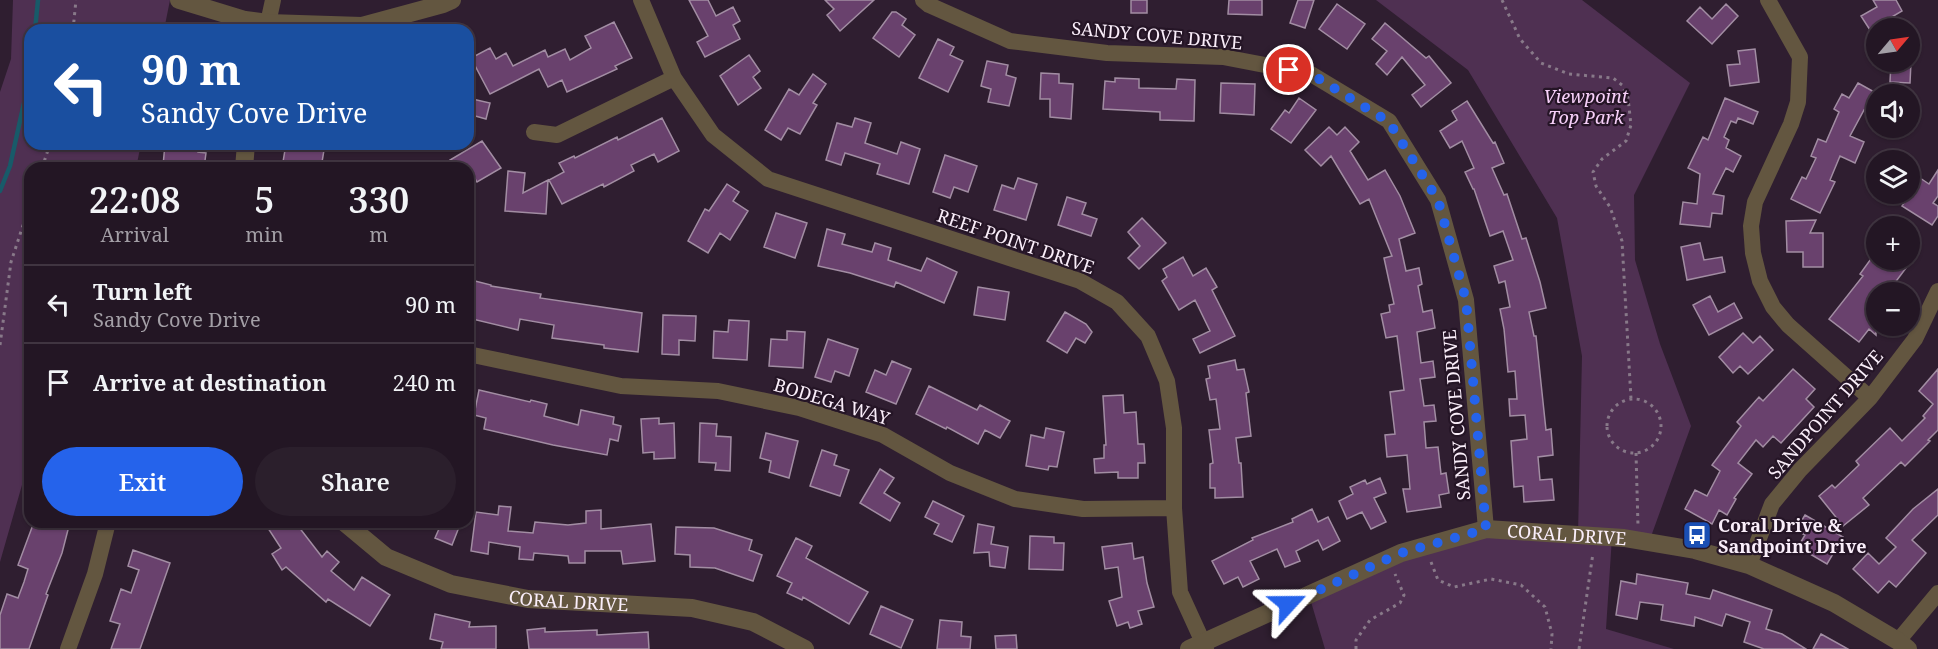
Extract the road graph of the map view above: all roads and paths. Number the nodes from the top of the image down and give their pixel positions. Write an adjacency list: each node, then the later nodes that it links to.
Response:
1 (76, 0): 9 (path)
2 (179, 0): 10 (street)
3 (273, 0): 11 (street)
4 (452, 0): 12 (street)
5 (641, 0): 13 (street, REEF POINT DRIVE)
6 (923, 0): 25 (street, SANDY COVE DRIVE)
7 (1502, 0): 20 (path)
8 (1768, 0): 19 (street)
9 (74, 24)
10 (260, 24)
11 (268, 24)
12 (369, 24)
13 (674, 78): 14 (street); 22 (street, REEF POINT DRIVE)
14 (534, 132)
15 (24, 222): 17 (path)
16 (1938, 291): 19 (street, SANDPOINT DRIVE)
17 (0, 345)
18 (474, 355): 22 (street, BODEGA WAY)
19 (1870, 398): 30 (street, SANDPOINT DRIVE)
20 (1631, 399): 21 (path); 21 (path)
21 (1635, 453): 27 (path)
22 (1174, 508): 33 (street, REEF POINT DRIVE)
23 (106, 528): 34 (street)
24 (351, 528): 35 (street, CORAL DRIVE)
25 (1486, 529): 26 (street, CORAL DRIVE); 28 (street, CORAL DRIVE)
26 (1596, 536): 27 (street, CORAL DRIVE); 38 (path)
27 (1638, 540): 30 (street, CORAL DRIVE)
28 (1425, 546): 29 (street, CORAL DRIVE); 37 (path)
29 (1389, 558): 33 (street, CORAL DRIVE); 36 (path)
30 (1749, 565): 32 (street, CORAL DRIVE)
31 (1938, 593): 32 (street)
32 (1903, 645)
33 (1199, 647)
34 (68, 649)
35 (806, 649)
36 (1356, 649)
37 (1551, 649)
38 (1579, 649)

